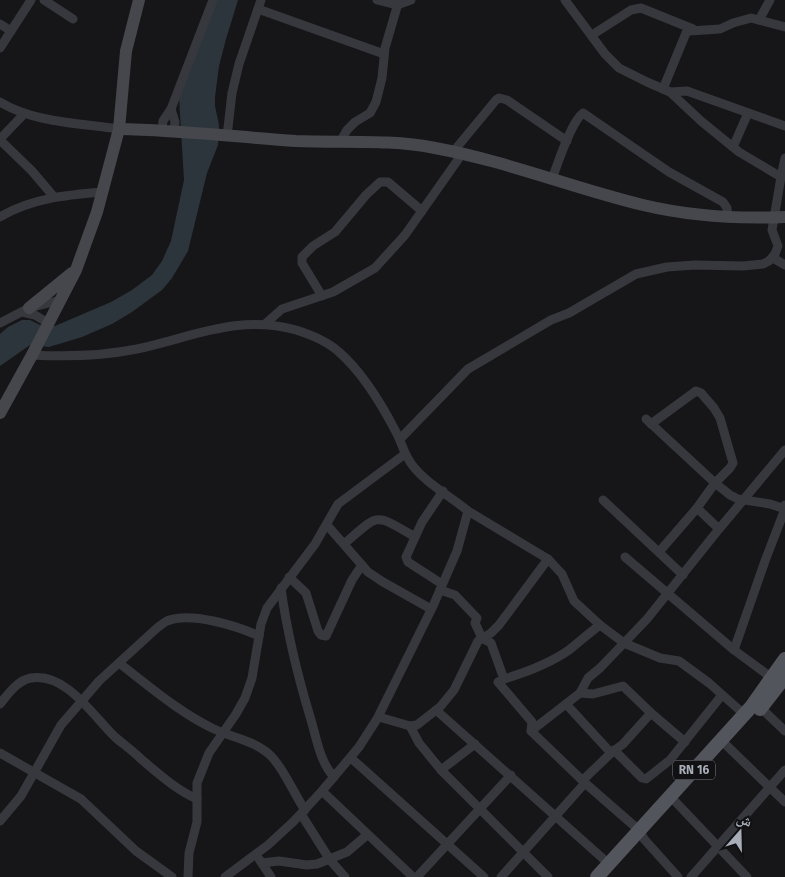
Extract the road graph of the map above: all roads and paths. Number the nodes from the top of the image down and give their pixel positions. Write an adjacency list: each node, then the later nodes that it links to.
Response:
1 (31, 0): 16 (street)
2 (44, 0): 11 (street)
3 (139, 0): 25 (street)
4 (213, 0): 26 (street)
5 (377, 0): 9 (street)
6 (411, 0): 9 (street)
7 (565, 0): 17 (street)
8 (770, 0): 12 (street)
9 (398, 2): 19 (street)
10 (260, 5): 19 (street); 27 (street)
11 (74, 19)
12 (759, 20): 14 (street); 15 (street)
13 (0, 24): 16 (street)
14 (785, 27)
15 (693, 29): 17 (street); 20 (street)
16 (11, 31): 18 (street)
17 (592, 36): 20 (street)
18 (0, 48)
19 (384, 54): 30 (street)
20 (666, 90): 22 (street); 31 (street)
21 (0, 102): 23 (street)
22 (748, 113): 24 (street); 31 (street)
23 (24, 114): 25 (street); 28 (street)
24 (785, 126)
25 (119, 129): 26 (street); 36 (street)
26 (172, 131): 27 (street)
27 (223, 136): 30 (street)
28 (0, 140): 37 (street)
29 (567, 141): 32 (street); 35 (street); 40 (street)
30 (340, 142): 32 (street)
31 (733, 147): 34 (street)
32 (458, 153): 35 (street); 38 (street)
33 (785, 158): 34 (street)
34 (781, 177): 41 (street)
35 (552, 179): 40 (street)
36 (103, 192): 37 (street); 44 (street)
37 (54, 197): 39 (street)
38 (422, 211): 45 (street); 45 (street)
39 (0, 217)
40 (728, 217): 41 (street)
41 (780, 217): 42 (street)
42 (773, 258): 43 (street); 53 (street)
43 (785, 265)
44 (76, 270): 46 (street); 47 (street)
45 (322, 296): 50 (street)
46 (61, 300): 47 (street); 49 (street)
47 (26, 310): 48 (street); 49 (street)
48 (0, 323)
49 (48, 324): 51 (street)
50 (266, 324): 51 (street); 53 (street)
51 (34, 351): 52 (street)
52 (0, 413)
53 (400, 439): 55 (street)
54 (785, 450): 59 (street)
55 (405, 454): 57 (street); 64 (street)
56 (715, 483): 56 (street); 59 (street); 61 (street)
57 (444, 491): 63 (street); 66 (street)
58 (603, 500): 68 (street)
59 (744, 500): 62 (street); 65 (street)
60 (785, 504): 62 (street)
61 (697, 508): 65 (street); 68 (street)
62 (785, 510): 82 (street)
63 (468, 511): 70 (street); 74 (street)
64 (327, 525): 67 (street); 73 (street)
65 (719, 529): 72 (street)
66 (415, 537): 67 (street); 74 (street)
67 (344, 544): 71 (street)
68 (659, 552): 72 (street)
69 (625, 557): 76 (street)
70 (548, 559): 78 (street); 80 (street)
71 (362, 565): 73 (street); 77 (street)
72 (683, 575): 76 (street)
73 (289, 577): 75 (street)
74 (441, 587): 77 (street); 80 (street)
75 (281, 588): 79 (street); 111 (street)
76 (668, 593): 81 (street); 82 (street)
77 (431, 609): 96 (street)
78 (600, 625): 81 (street); 86 (street)
79 (259, 636): 84 (street); 100 (street)
80 (482, 638): 86 (street); 93 (street)
81 (624, 644): 87 (street); 88 (street)
82 (734, 650): 85 (street)
83 (785, 659): 85 (main road, RN 16)
84 (119, 663): 89 (street); 100 (street)
85 (779, 677): 92 (main road, RN 16); 95 (main road, RN 16)
86 (504, 678): 98 (street)
87 (580, 693): 91 (street); 94 (street)
88 (722, 695): 95 (street); 101 (street)
89 (81, 701): 90 (street); 109 (street); 115 (street)
90 (0, 704)
91 (566, 704): 98 (street); 104 (street)
92 (761, 708): 99 (street); 103 (main road, RN 16)
93 (436, 710): 97 (street); 102 (street)
94 (651, 713): 101 (street); 104 (street)
95 (745, 715): 103 (main road, RN 16)
96 (378, 716): 97 (street); 106 (street)
97 (410, 726): 107 (street)
98 (531, 731): 112 (street)
99 (785, 731)
100 (223, 732): 115 (street); 119 (street)
101 (685, 742): 104 (street)
102 (475, 744): 107 (street); 110 (street)
103 (724, 744): 113 (street); 116 (main road, RN 16)
104 (613, 751): 112 (street)
105 (0, 753): 109 (street)
106 (351, 758): 111 (street); 124 (street)
107 (441, 770): 118 (street)
108 (785, 770): 113 (street)
109 (35, 773): 121 (street); 131 (street)
110 (511, 775): 118 (street); 120 (street)
111 (334, 778): 114 (street)
112 (584, 782): 120 (street); 123 (street)
113 (769, 787): 117 (street); 125 (street)
114 (322, 791): 119 (street); 122 (street)
115 (197, 798): 132 (street)
116 (673, 800): 123 (main road, RN 16); 125 (street)
117 (785, 802)
118 (480, 810): 124 (street); 126 (street)
119 (303, 812): 127 (street); 128 (street)
120 (556, 816): 126 (street); 130 (street)
121 (0, 821)
122 (368, 835): 128 (street); 136 (street)
123 (642, 835): 130 (main road, RN 16); 142 (street)
124 (447, 844): 137 (street); 138 (street)
125 (718, 847): 143 (street); 144 (street)
126 (524, 853): 139 (street); 140 (street)
127 (256, 854): 129 (street); 133 (street)
128 (330, 860): 129 (street); 135 (street)
129 (262, 863): 134 (street)
130 (609, 871): 141 (main road, RN 16)
131 (172, 877)
132 (188, 877)
133 (225, 877)
134 (271, 877)
135 (346, 877)
136 (413, 877)
137 (417, 877)
138 (484, 877)
139 (501, 877)
140 (548, 877)
141 (597, 877)
142 (678, 877)
143 (691, 877)
144 (747, 877)

